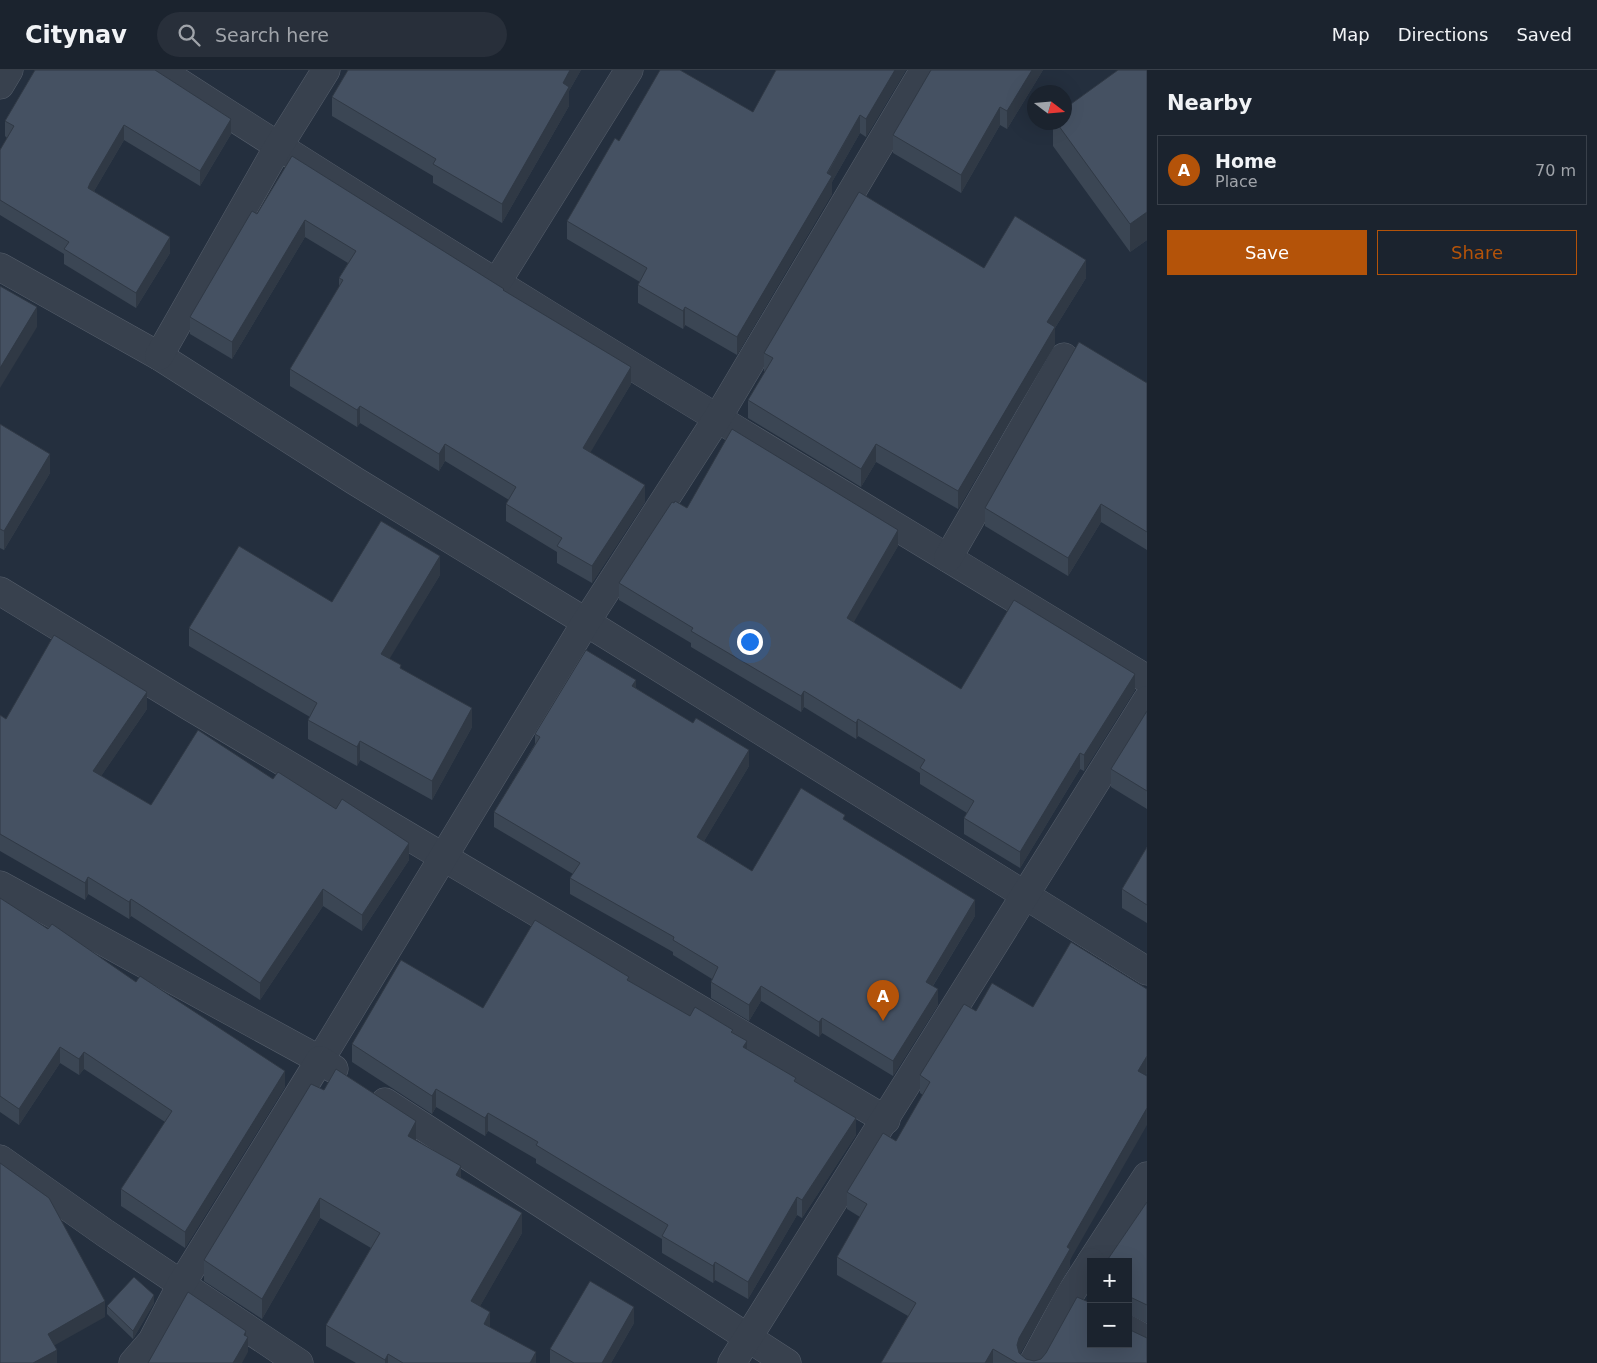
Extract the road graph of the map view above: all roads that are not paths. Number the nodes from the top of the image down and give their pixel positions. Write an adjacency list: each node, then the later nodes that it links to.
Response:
1 (9, 70): 6 (street)
2 (160, 70): 7 (street)
3 (326, 70): 7 (street)
4 (629, 70): 9 (street)
5 (924, 70): 12 (street)
6 (0, 85)
7 (278, 147): 9 (street); 10 (street)
8 (0, 267): 10 (street)
9 (496, 282): 12 (street)
10 (159, 356): 15 (street)
11 (1064, 357): 13 (street)
12 (718, 416): 13 (street); 15 (street)
13 (948, 558): 16 (street)
14 (0, 591): 18 (street)
15 (586, 622): 18 (street); 20 (street)
16 (1147, 679)
17 (1147, 700): 20 (street)
18 (445, 857): 22 (street); 23 (street)
19 (0, 885): 22 (street)
20 (1026, 895): 21 (street); 23 (street)
21 (1147, 971)
22 (320, 1060): 28 (street); 31 (street)
23 (886, 1120): 31 (street)
24 (0, 1159): 28 (street)
25 (1147, 1176): 26 (street)
26 (1094, 1258)
27 (1087, 1277): 29 (street)
28 (182, 1283): 33 (street); 34 (street)
29 (1081, 1299): 37 (street)
30 (1132, 1331): 32 (street)
31 (748, 1336): 35 (street); 36 (street)
32 (1147, 1340)
33 (133, 1363)
34 (299, 1363)
35 (732, 1363)
36 (787, 1363)
37 (1033, 1363)

